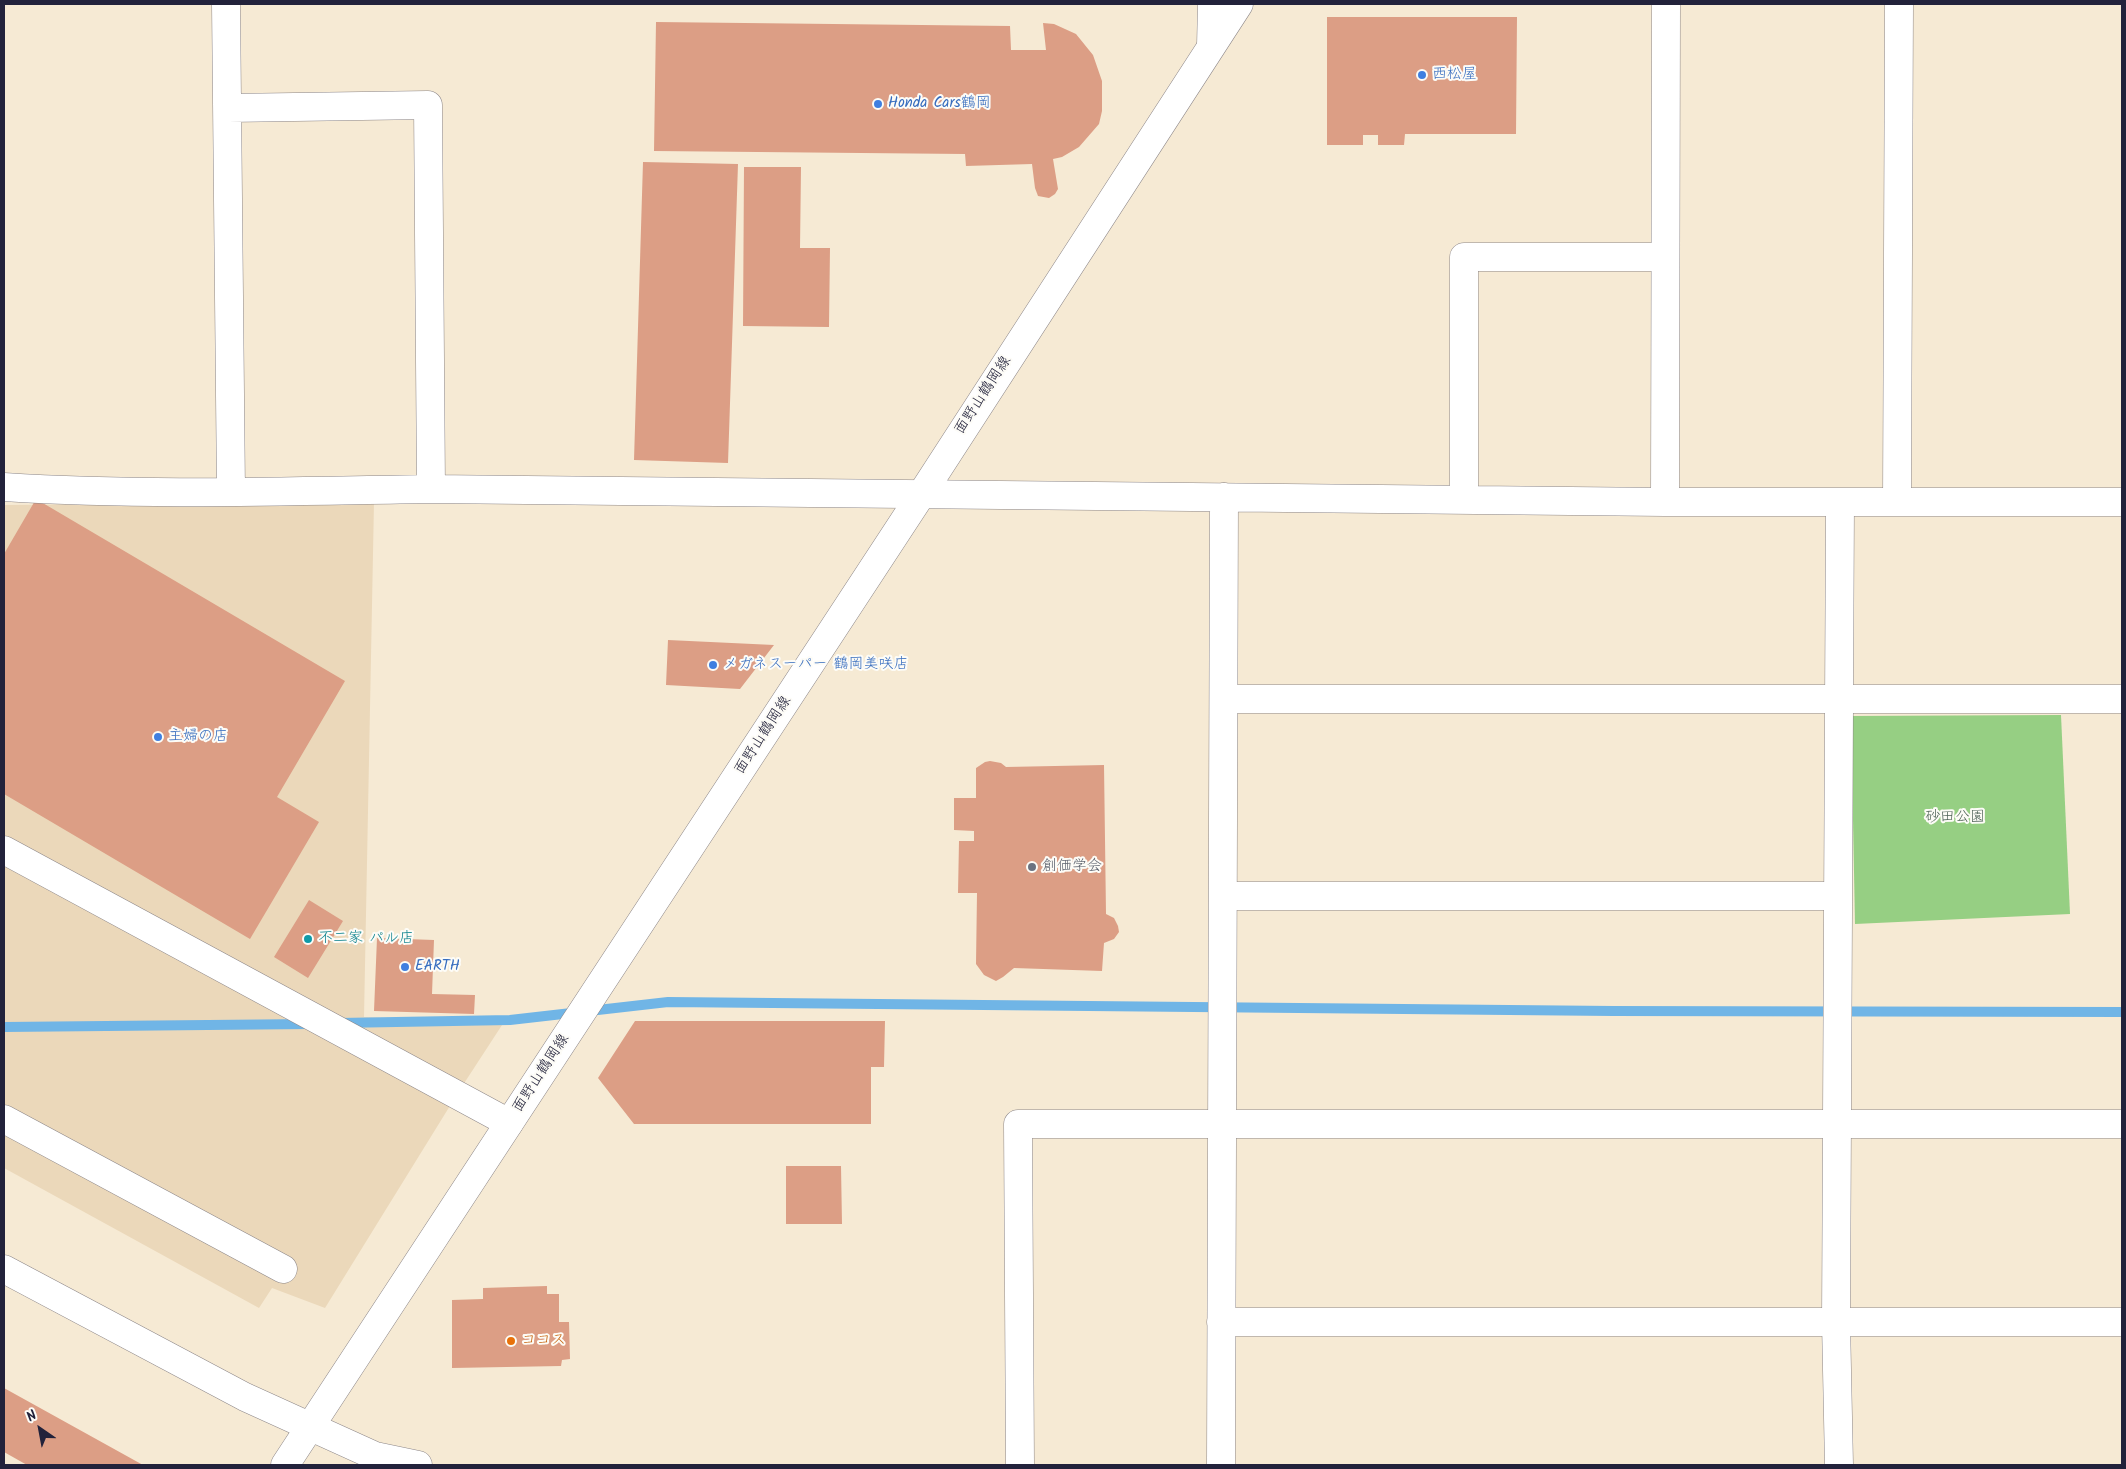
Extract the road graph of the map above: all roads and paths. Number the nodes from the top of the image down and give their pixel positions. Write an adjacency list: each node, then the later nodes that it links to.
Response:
1 (226, 4): 7 (street)
2 (1212, 4): 6 (street)
3 (1239, 4): 6 (street, 面野山鶴岡線)
4 (1666, 4): 8 (street)
5 (1899, 4): 17 (street)
6 (1211, 46): 12 (street, 面野山鶴岡線)
7 (228, 108): 10 (street); 11 (street)
8 (1665, 257): 14 (street); 15 (street)
9 (4, 487): 11 (street)
10 (431, 489): 11 (street); 12 (street)
11 (231, 492)
12 (921, 495): 13 (street); 26 (street, 面野山鶴岡線)
13 (1224, 497): 14 (street); 19 (street)
14 (1464, 500): 15 (street)
15 (1664, 502): 16 (street)
16 (1840, 502): 17 (street); 20 (street)
17 (1897, 502): 18 (street)
18 (2122, 502)
19 (1224, 699): 20 (street); 23 (street)
20 (1839, 699): 21 (street); 24 (street)
21 (2122, 699)
22 (4, 850): 26 (street)
23 (1223, 896): 24 (street); 27 (street)
24 (1838, 896): 28 (street)
25 (4, 1119): 31 (street)
26 (510, 1123): 35 (street, 面野山鶴岡線)
27 (1222, 1124): 28 (street); 32 (street); 38 (street)
28 (1837, 1124): 29 (street); 33 (street)
29 (2122, 1124)
30 (4, 1269): 35 (street)
31 (283, 1269)
32 (1221, 1322): 33 (street); 39 (street)
33 (1836, 1322): 34 (street); 40 (street)
34 (2122, 1322)
35 (310, 1428): 36 (street, 面野山鶴岡線); 37 (street)
36 (285, 1465)
37 (418, 1465)
38 (1020, 1465)
39 (1221, 1465)
40 (1839, 1465)

